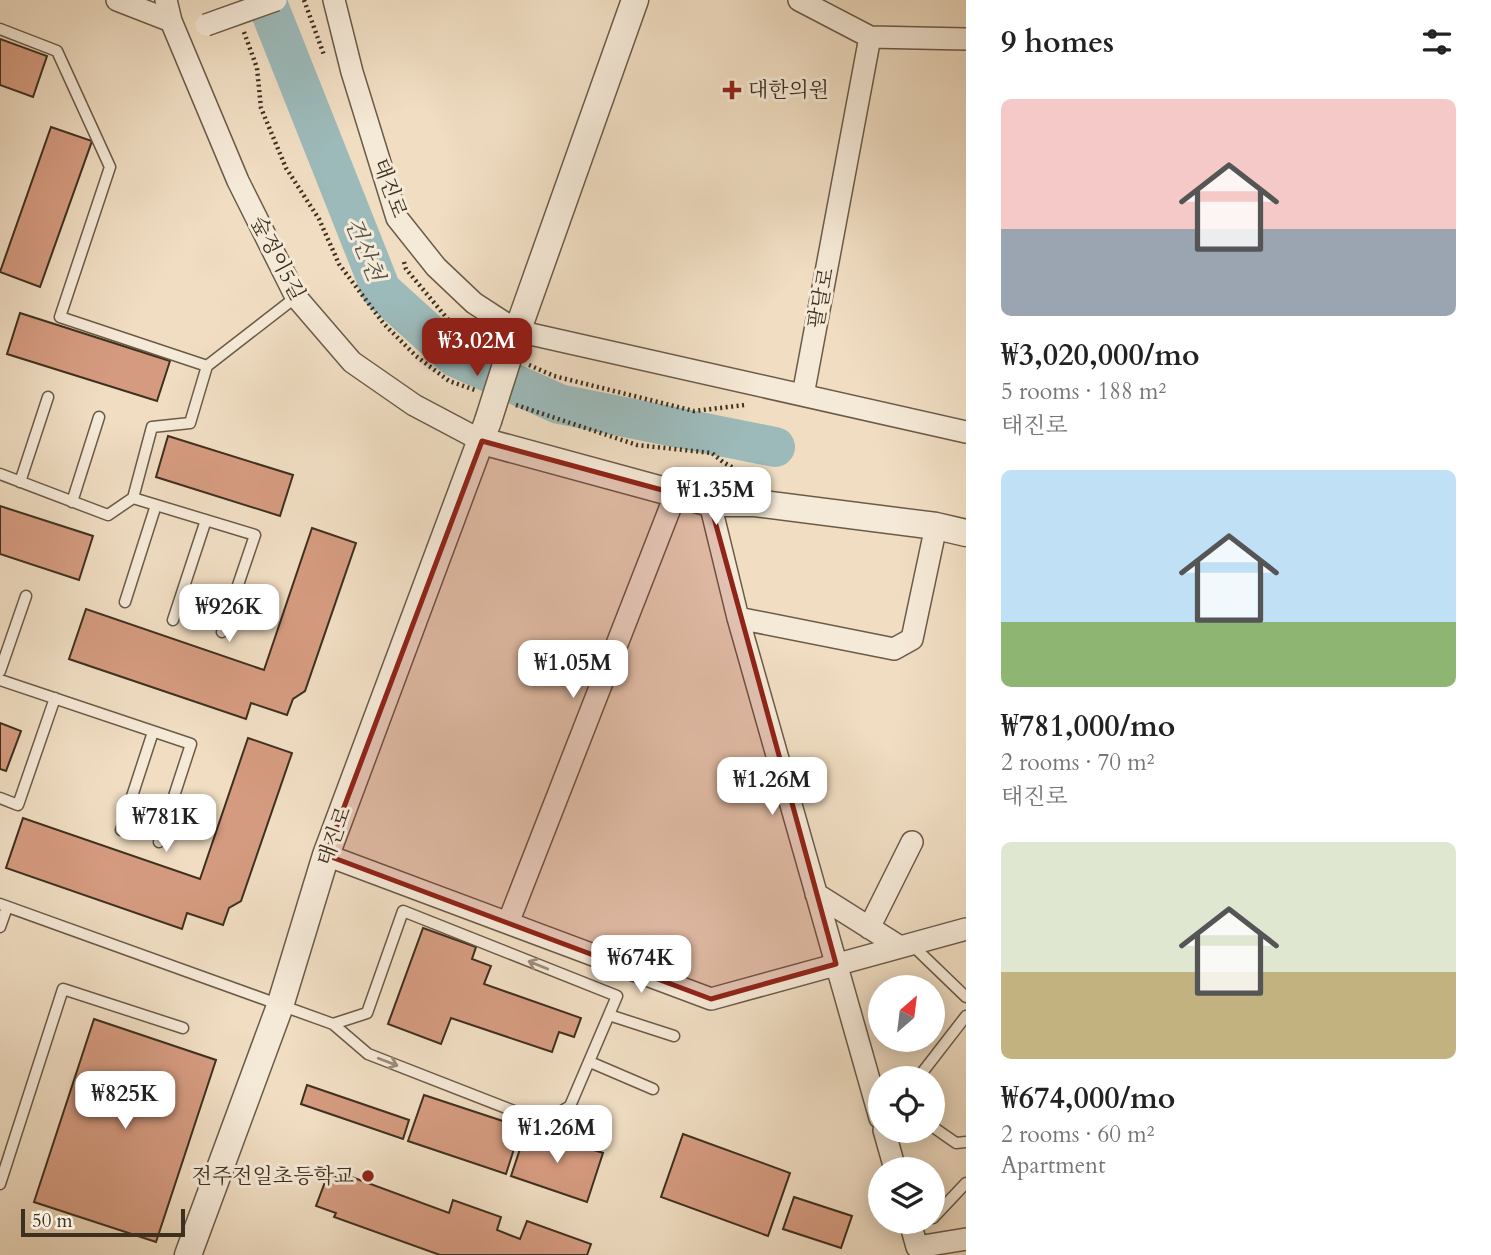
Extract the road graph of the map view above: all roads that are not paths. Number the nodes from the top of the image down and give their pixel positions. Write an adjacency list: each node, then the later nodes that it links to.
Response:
1 (117, 0): 7 (street)
2 (166, 0): 7 (street, 숲정이5길)
3 (276, 0): 7 (street, bridge)
4 (334, 0): 12 (street, 태진로)
5 (635, 0): 12 (street)
6 (799, 0): 9 (street)
7 (173, 27): 11 (street, 숲정이5길)
8 (0, 29): 13 (lane)
9 (870, 37): 10 (street); 14 (street, 팔달로)
10 (966, 38)
11 (296, 297): 13 (lane); 17 (street, 숲정이5길)
12 (511, 348): 14 (street, 태진로); 17 (street, 태진로, bridge)
13 (207, 366): 22 (lane)
14 (803, 395): 18 (street)
15 (48, 397): 20 (lane)
16 (99, 417): 23 (lane)
17 (485, 431): 21 (street); 42 (street, 태진로)
18 (966, 432)
19 (0, 474): 20 (lane)
20 (20, 482): 23 (lane)
21 (676, 493): 24 (street); 45 (street)
22 (133, 498): 23 (lane); 25 (lane)
23 (72, 502)
24 (710, 503): 27 (street); 31 (street)
25 (156, 505): 26 (lane); 30 (lane)
26 (206, 520): 32 (lane); 33 (lane)
27 (936, 526): 28 (street); 31 (street)
28 (966, 533)
29 (26, 596): 34 (lane)
30 (125, 602)
31 (737, 618): 43 (street)
32 (173, 620)
33 (222, 632)
34 (0, 671)
35 (0, 680): 36 (lane)
36 (55, 698): 37 (lane); 38 (lane)
37 (153, 732): 39 (lane); 40 (lane)
38 (0, 798)
39 (121, 830)
40 (159, 842)
41 (912, 842): 47 (street)
42 (326, 855): 45 (street); 52 (street, 태진로)
43 (816, 894): 47 (street); 50 (street)
44 (3, 905): 46 (lane); 52 (lane)
45 (508, 923): 50 (street)
46 (0, 927)
47 (869, 928): 49 (street)
48 (966, 929): 49 (street)
49 (906, 945): 50 (street); 51 (lane)
50 (836, 964): 59 (street)
51 (966, 996)
52 (280, 1006): 55 (lane); 69 (street, 태진로)
53 (609, 1015): 55 (lane, one-way to 55); 57 (lane); 58 (lane)
54 (966, 1016): 60 (lane)
55 (333, 1024): 58 (lane, one-way to 58)
56 (183, 1028): 64 (lane)
57 (674, 1036)
58 (590, 1062): 61 (lane)
59 (869, 1066)
60 (927, 1066)
61 (653, 1089)
62 (945, 1135): 63 (lane)
63 (966, 1142)
64 (0, 1184)
65 (966, 1184): 66 (lane)
66 (945, 1206)
67 (915, 1240): 68 (street)
68 (966, 1240)
69 (188, 1255)

